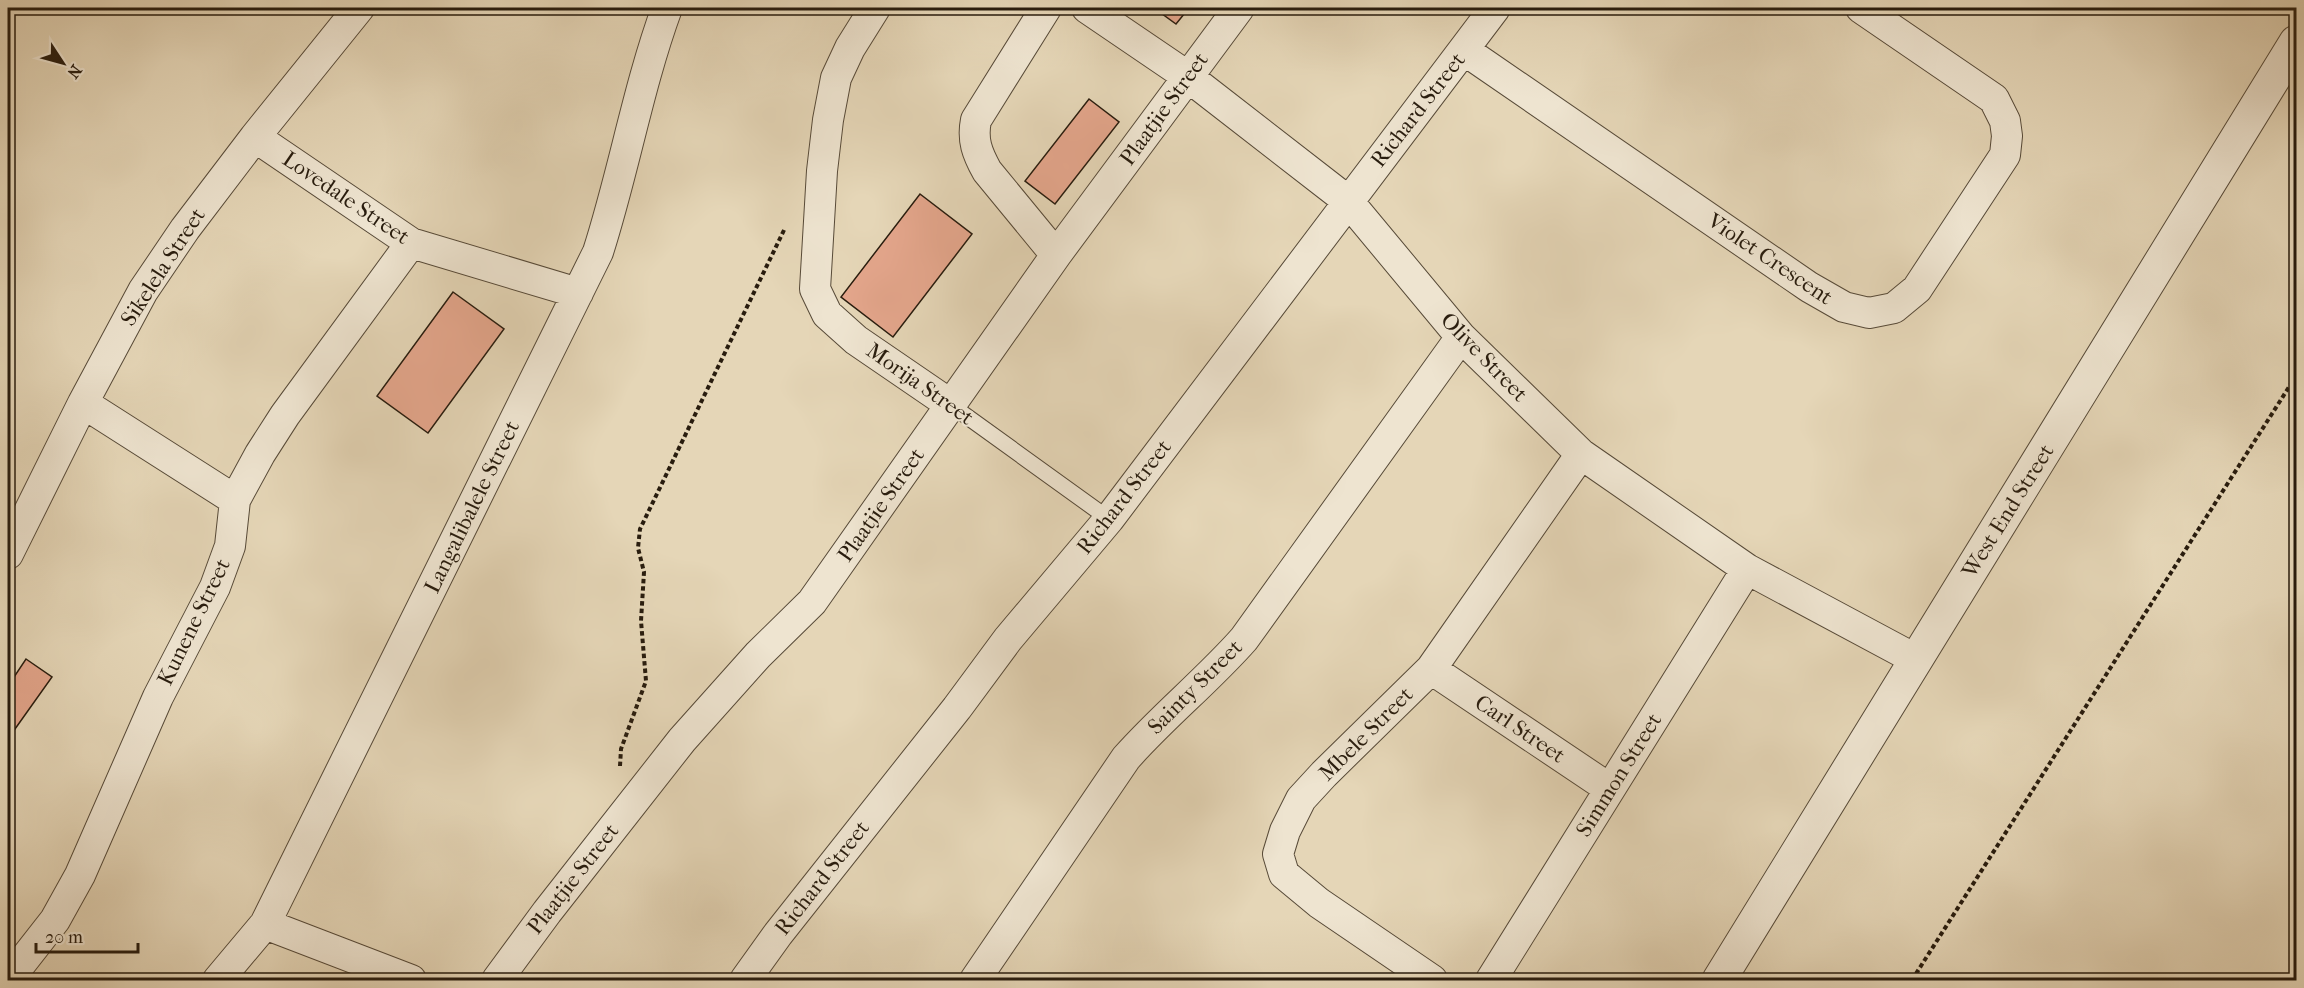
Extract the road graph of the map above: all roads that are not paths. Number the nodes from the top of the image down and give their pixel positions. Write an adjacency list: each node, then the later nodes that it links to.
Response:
1 (359, 8): 12 (street, Sikelela Street)
2 (667, 8): 16 (street, Langalibalele Street)
3 (875, 8): 19 (street, Morija Street)
4 (1046, 8): 15 (street)
5 (1087, 8): 11 (street, Olive Street)
6 (1239, 8): 11 (street, Plaatjie Street)
7 (1495, 8): 10 (street, Richard Street)
8 (1861, 8): 10 (street, Violet Crescent)
9 (2296, 42): 25 (street, West End Street)
10 (1464, 51): 13 (street, Richard Street)
11 (1187, 76): 13 (street, Olive Street); 15 (street, Plaatjie Street)
12 (255, 137): 14 (street, Lovedale Street); 18 (street, Sikelela Street)
13 (1348, 201): 17 (street, Olive Street); 22 (street, Richard Street)
14 (411, 243): 16 (street, Lovedale Street); 21 (street, Kunene Street)
15 (1056, 255): 19 (street, Plaatjie Street)
16 (578, 293): 28 (street, Langalibalele Street)
17 (1461, 337): 20 (street, Olive Street); 34 (street, Sainty Street)
18 (83, 403): 21 (street); 23 (street, Sikelela Street)
19 (951, 405): 22 (lane, Morija Street); 32 (street, Plaatjie Street)
20 (1581, 454): 24 (street, Olive Street); 26 (street, Mbele Street)
21 (235, 500): 29 (street, Kunene Street)
22 (1109, 519): 33 (street, Richard Street)
23 (8, 554)
24 (1747, 569): 25 (street, Olive Street); 27 (street, Simmon Street)
25 (1917, 660): 37 (street, West End Street)
26 (1431, 669): 27 (street, Carl Street); 35 (street, Mbele Street)
27 (1610, 789): 36 (street, Simmon Street)
28 (265, 924): 30 (street, Langalibalele Street); 31 (street)
29 (8, 980)
30 (218, 981)
31 (411, 981)
32 (497, 981)
33 (745, 981)
34 (975, 981)
35 (1432, 981)
36 (1491, 981)
37 (1719, 981)

